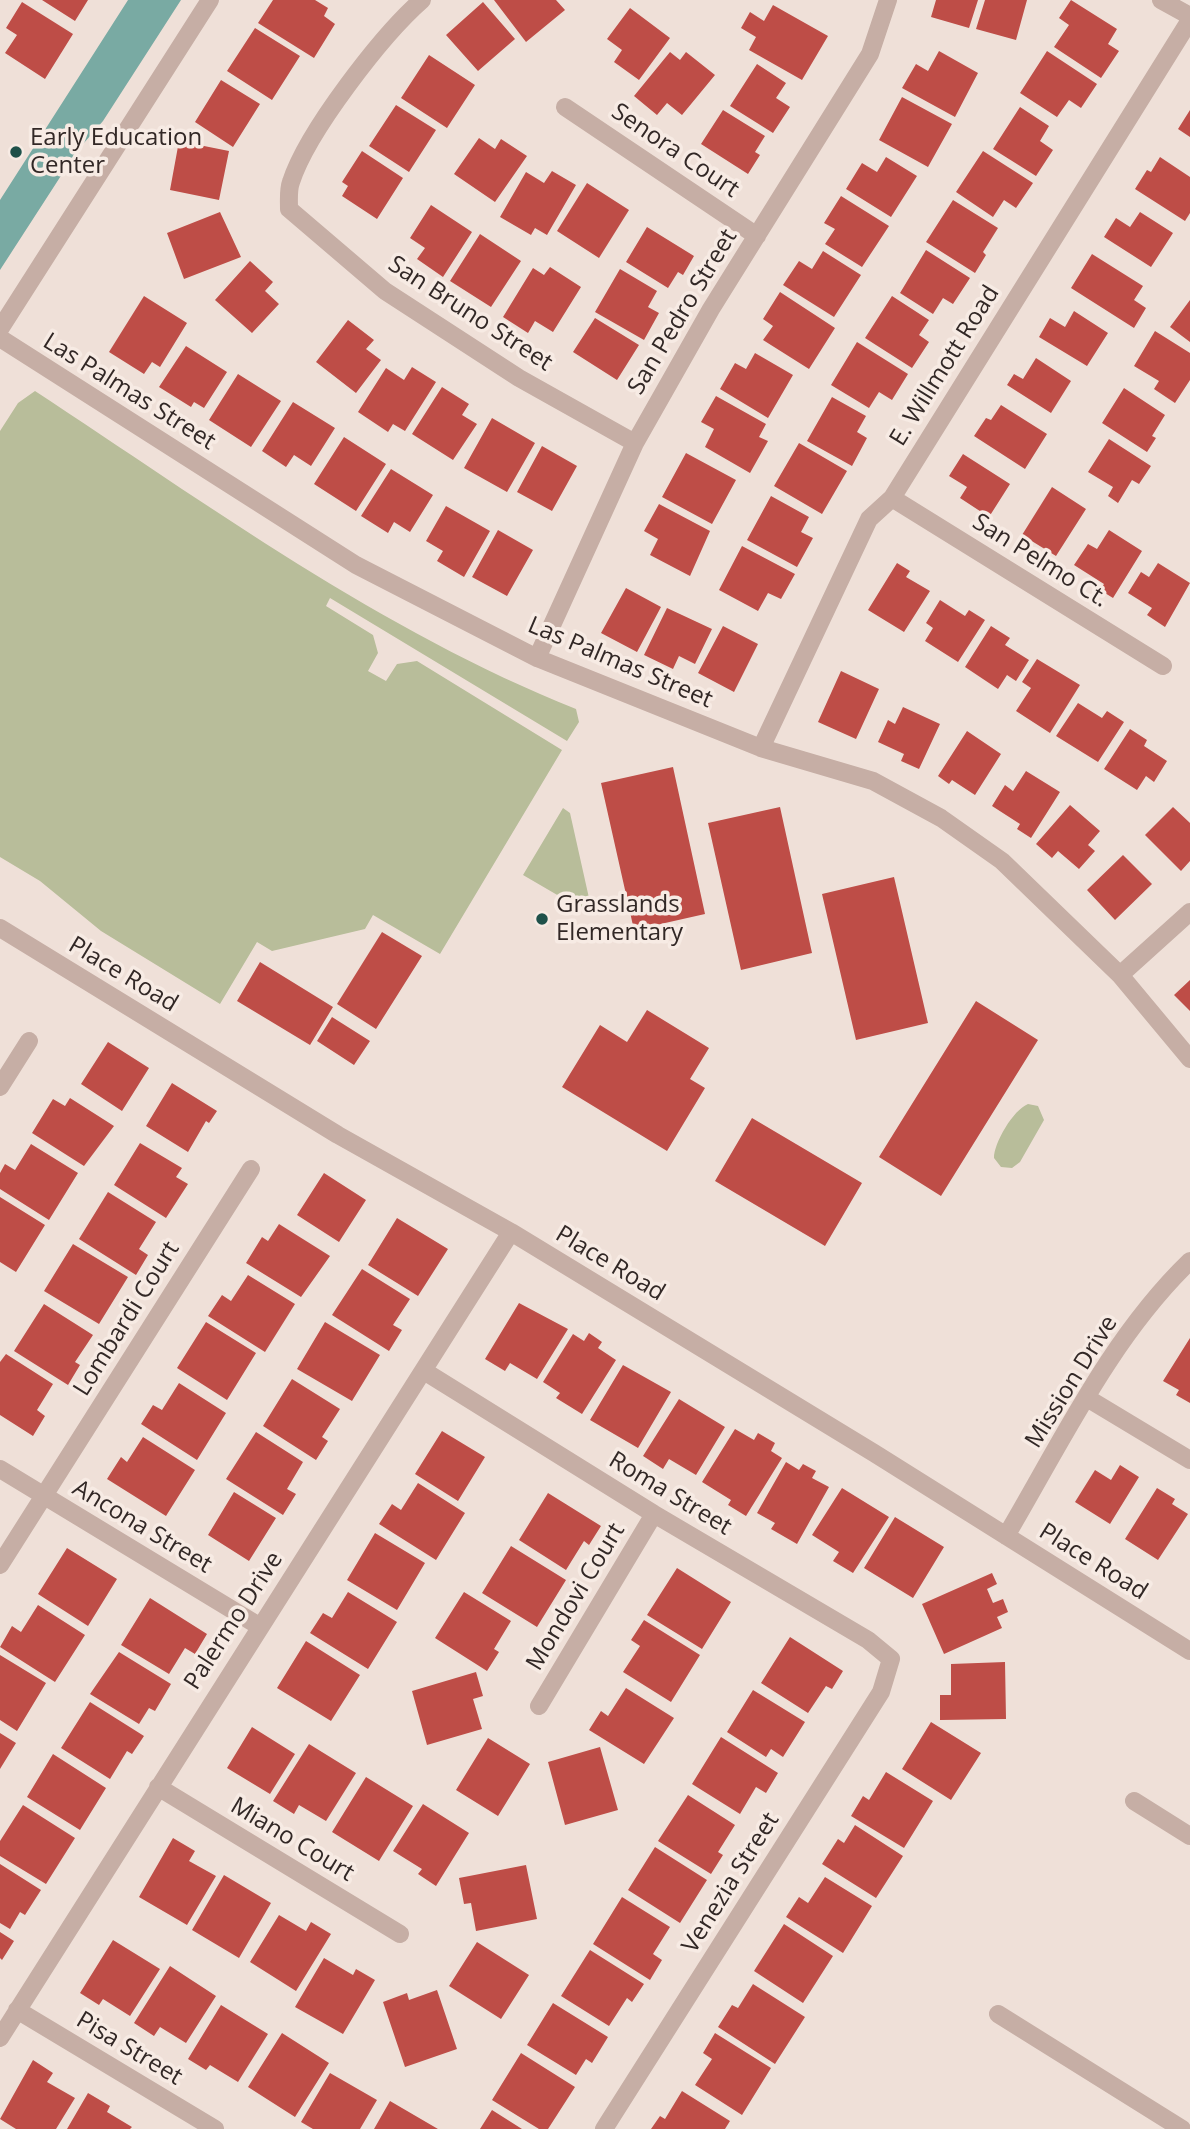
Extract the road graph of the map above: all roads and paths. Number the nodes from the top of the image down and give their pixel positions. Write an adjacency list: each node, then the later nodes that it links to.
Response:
1 (210, 0): 8 (street)
2 (422, 0): 10 (street, San Bruno Street)
3 (888, 0): 7 (street, San Pedro Street)
4 (1161, 0): 5 (street)
5 (1190, 18): 11 (street, E. Willmott Road)
6 (565, 107): 7 (street, Senora Court)
7 (757, 236): 10 (street, San Pedro Street)
8 (0, 329)
9 (0, 338): 12 (street, Las Palmas Street)
10 (635, 443): 12 (street, San Pedro Street)
11 (892, 498): 13 (street, San Pelmo Ct.); 14 (street, E. Willmott Road)
12 (537, 658): 14 (street, Las Palmas Street)
13 (1163, 666)
14 (761, 748): 17 (street, Las Palmas Street)
15 (1190, 912): 17 (street)
16 (0, 928): 22 (street, Place Road)
17 (1121, 975): 19 (street, Las Palmas Street)
18 (29, 1041): 20 (street)
19 (1190, 1059)
20 (0, 1087)
21 (251, 1169): 28 (street, Lombardi Court)
22 (511, 1232): 24 (street, Palermo Drive); 30 (street, Place Road)
23 (1190, 1261): 25 (street, Mission Drive)
24 (424, 1371): 29 (street, Roma Street); 32 (street, Palermo Drive)
25 (1087, 1398): 26 (street); 30 (street, Mission Drive)
26 (1190, 1460)
27 (0, 1469): 28 (street, Ancona Street)
28 (46, 1496): 31 (street, Lombardi Court); 32 (street, Ancona Street)
29 (654, 1514): 34 (street, Roma Street); 35 (street, Mondovi Court)
30 (1006, 1536): 33 (street, Place Road)
31 (0, 1565)
32 (259, 1626): 36 (street, Palermo Drive)
33 (1190, 1651)
34 (891, 1658): 44 (street, Venezia Street)
35 (539, 1706)
36 (158, 1787): 39 (street, Miano Court); 40 (street, Palermo Drive)
37 (1134, 1801): 38 (street)
38 (1190, 1836)
39 (400, 1934)
40 (18, 2010): 42 (street, Palermo Drive); 43 (street, Pisa Street)
41 (998, 2014): 45 (street)
42 (0, 2038)
43 (215, 2129)
44 (604, 2129)
45 (1182, 2129)

